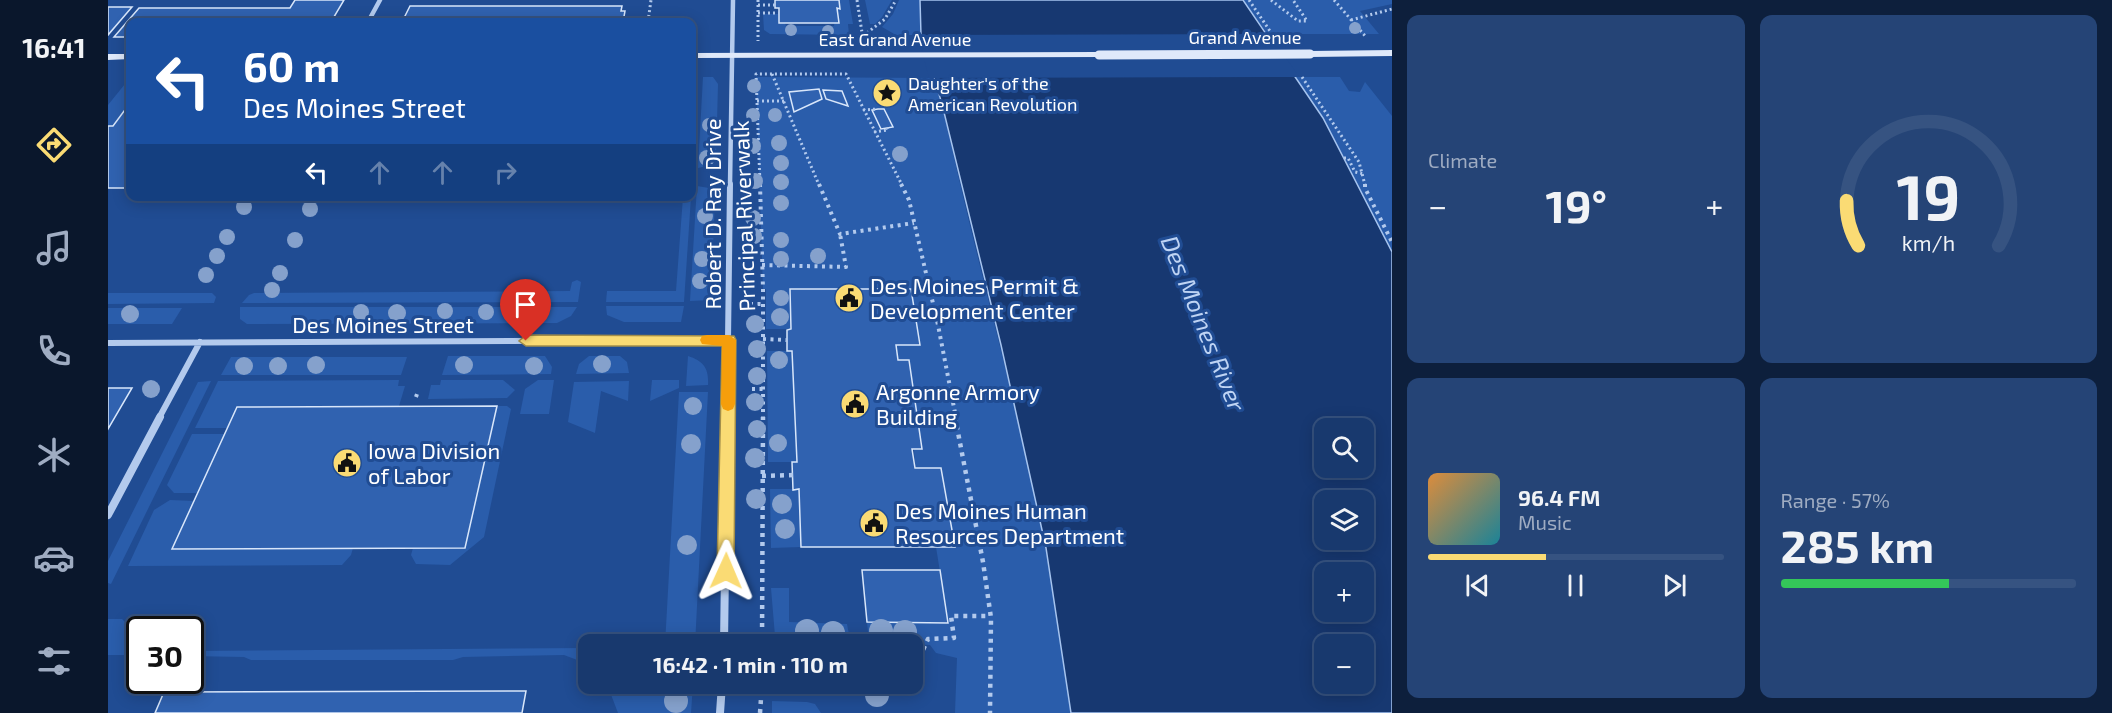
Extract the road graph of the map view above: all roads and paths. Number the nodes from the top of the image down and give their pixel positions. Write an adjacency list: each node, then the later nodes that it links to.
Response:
1 (380, 0): 15 (street)
2 (651, 0): 16 (path)
3 (733, 0): 26 (street, Robert D. Ray Drive)
4 (857, 0): 19 (path)
5 (896, 0): 19 (path)
6 (1249, 0): 18 (path)
7 (1271, 0): 8 (path)
8 (1293, 0)
9 (1334, 0): 17 (path)
10 (758, 2): 11 (path); 13 (path)
11 (775, 4)
12 (1392, 9): 17 (path)
13 (758, 13): 14 (path); 20 (path)
14 (779, 13)
15 (370, 18)
16 (649, 18)
17 (1351, 20): 22 (path)
18 (1272, 34)
19 (863, 36): 21 (path)
20 (758, 39)
21 (852, 39)
22 (1372, 44)
23 (1392, 53): 24 (main road, Grand Avenue, bridge)
24 (1099, 55): 26 (main road, East Grand Avenue)
25 (696, 56): 26 (main road, East Grand Avenue)
26 (731, 56): 46 (street, Robert D. Ray Drive)
27 (108, 57): 28 (main road)
28 (126, 57)
29 (772, 74): 31 (path, Principal Riverwalk); 32 (path); 34 (path, Principal Riverwalk)
30 (1302, 77): 38 (path)
31 (757, 101): 32 (path); 42 (path, Principal Riverwalk)
32 (785, 101): 40 (path)
33 (878, 109): 34 (path)
34 (863, 110): 36 (path, Principal Riverwalk)
35 (887, 128): 36 (path)
36 (874, 132): 39 (path, Principal Riverwalk)
37 (1344, 158): 38 (path)
38 (1364, 174): 41 (path)
39 (914, 223): 40 (path); 57 (path, Principal Riverwalk)
40 (840, 234): 42 (path)
41 (1392, 242)
42 (762, 265): 44 (path, Principal Riverwalk)
43 (750, 304): 44 (path)
44 (762, 304): 45 (path, Principal Riverwalk)
45 (763, 339): 47 (path); 51 (path, Principal Riverwalk)
46 (729, 340): 48 (street, Des Moines Street); 58 (street, Robert D. Ray Drive)
47 (787, 340)
48 (200, 342): 49 (street, Des Moines Street); 56 (street)
49 (108, 343)
50 (752, 389): 51 (path)
51 (763, 389): 55 (path, Principal Riverwalk)
52 (418, 391): 53 (path)
53 (417, 396)
54 (793, 475): 55 (path)
55 (762, 476): 59 (path, Principal Riverwalk)
56 (108, 515)
57 (990, 616): 60 (path); 65 (path, Principal Riverwalk)
58 (724, 634)
59 (762, 634)
60 (923, 650)
61 (721, 694): 63 (street)
62 (761, 694): 64 (path)
63 (720, 713)
64 (759, 713)
65 (990, 713)

